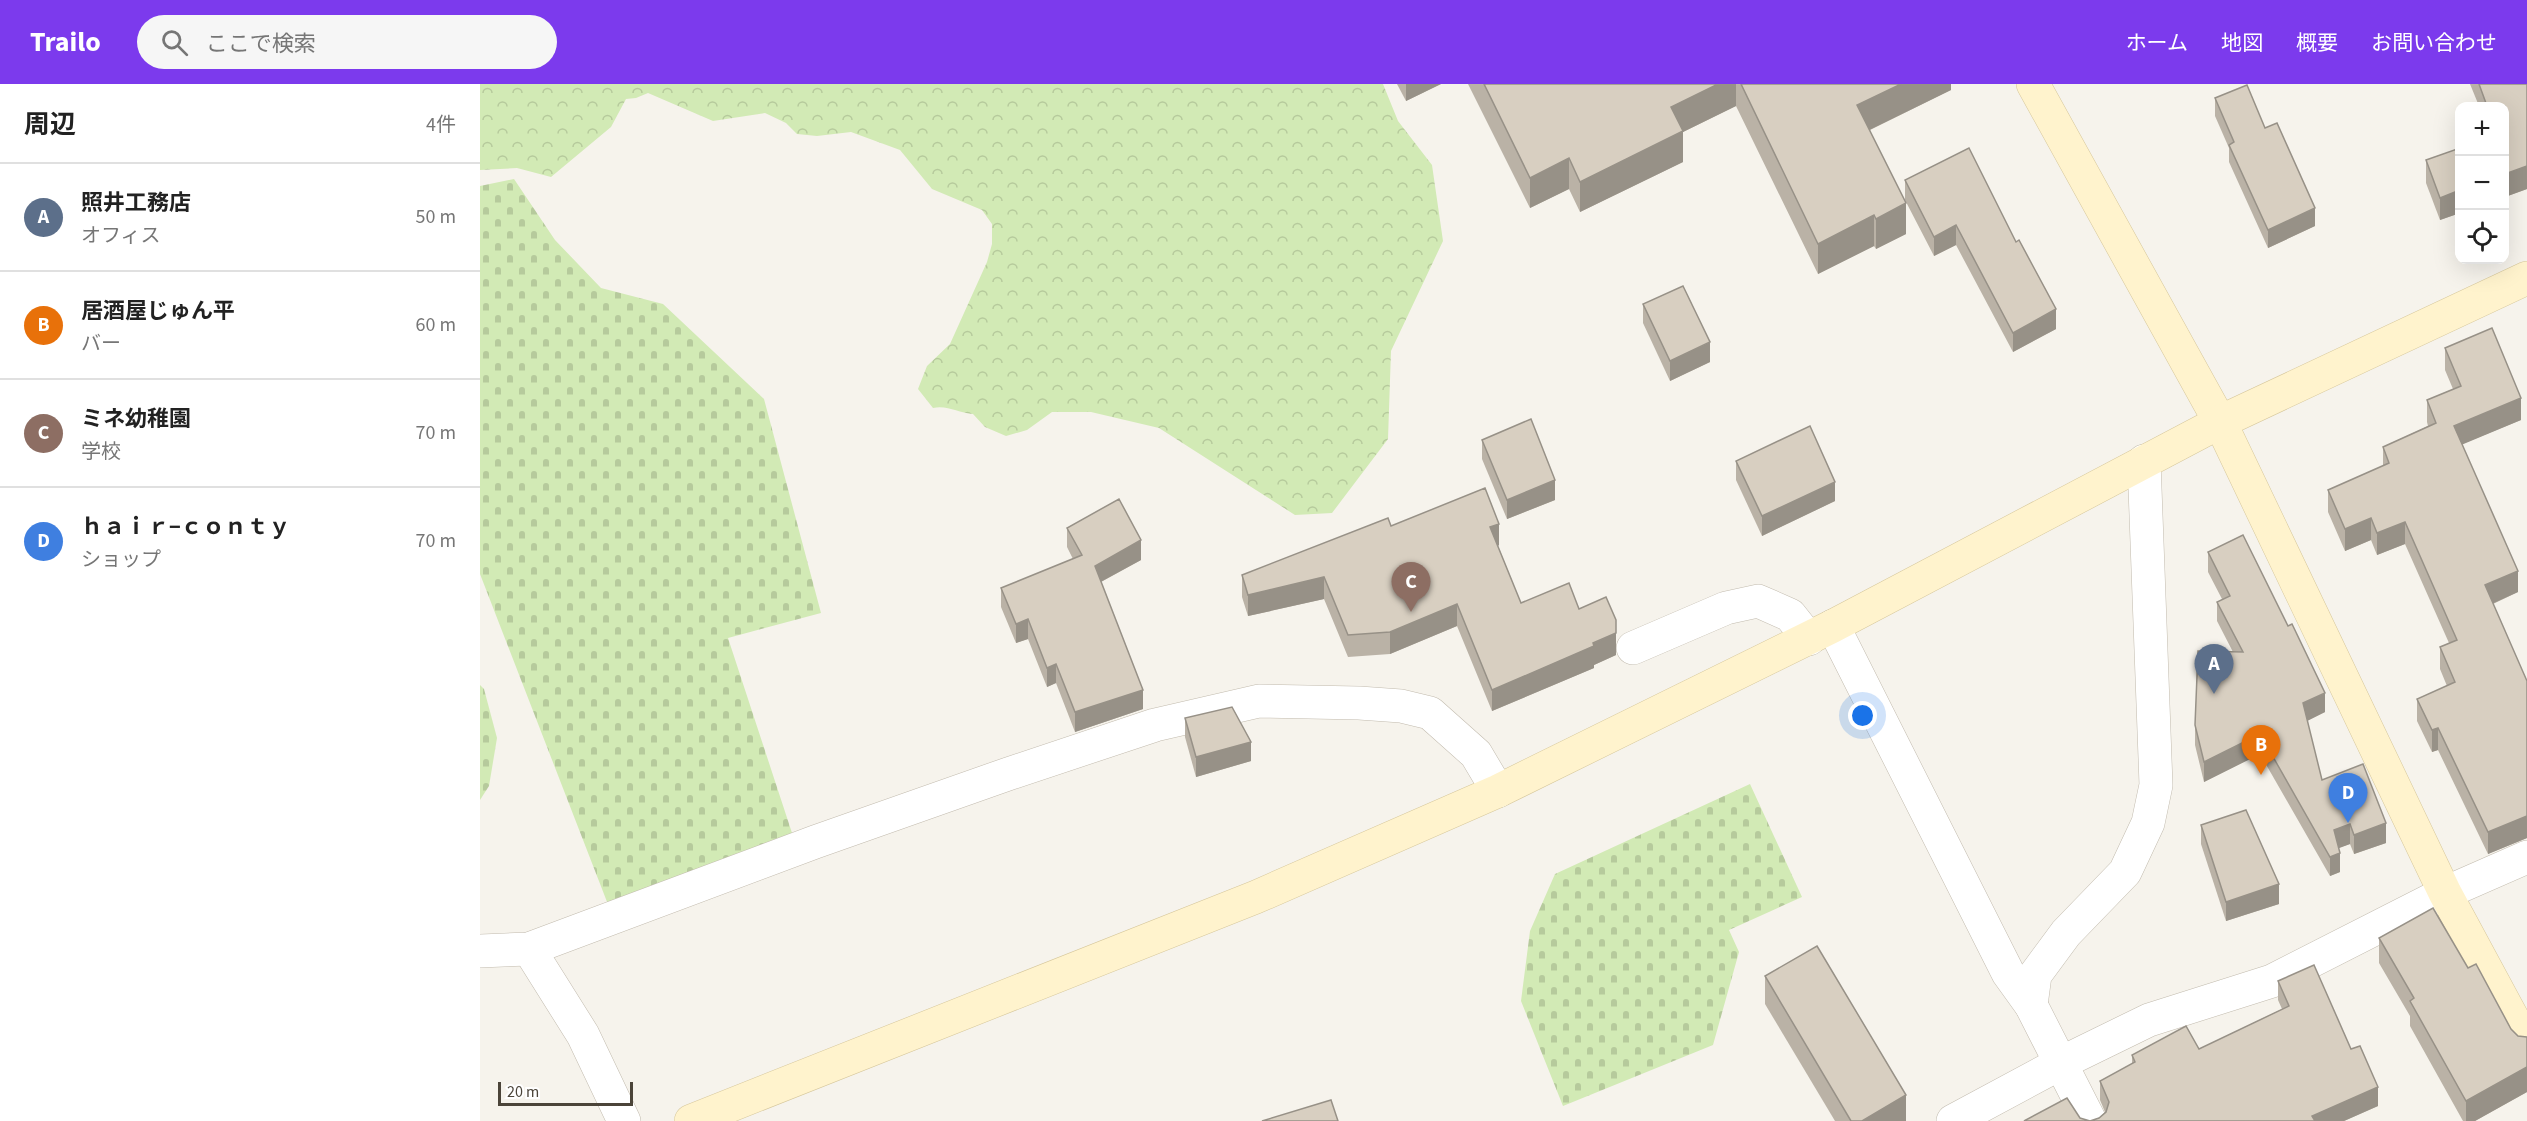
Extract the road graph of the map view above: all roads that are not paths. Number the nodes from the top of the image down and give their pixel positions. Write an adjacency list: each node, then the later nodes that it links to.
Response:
1 (2033, 84): 3 (street)
2 (2527, 278): 3 (street)
3 (2220, 423): 4 (street); 9 (street)
4 (2144, 461): 5 (street); 12 (street)
5 (1821, 633): 6 (street); 7 (street); 12 (street)
6 (1633, 648)
7 (1498, 791): 10 (street); 16 (street)
8 (2527, 857): 9 (street)
9 (2445, 893): 13 (street); 14 (street)
10 (529, 950): 11 (street); 15 (street)
11 (480, 951)
12 (2031, 1005): 14 (street)
13 (2527, 1045)
14 (2061, 1063): 17 (street); 18 (street)
15 (624, 1121)
16 (691, 1121)
17 (1953, 1121)
18 (2090, 1121)

